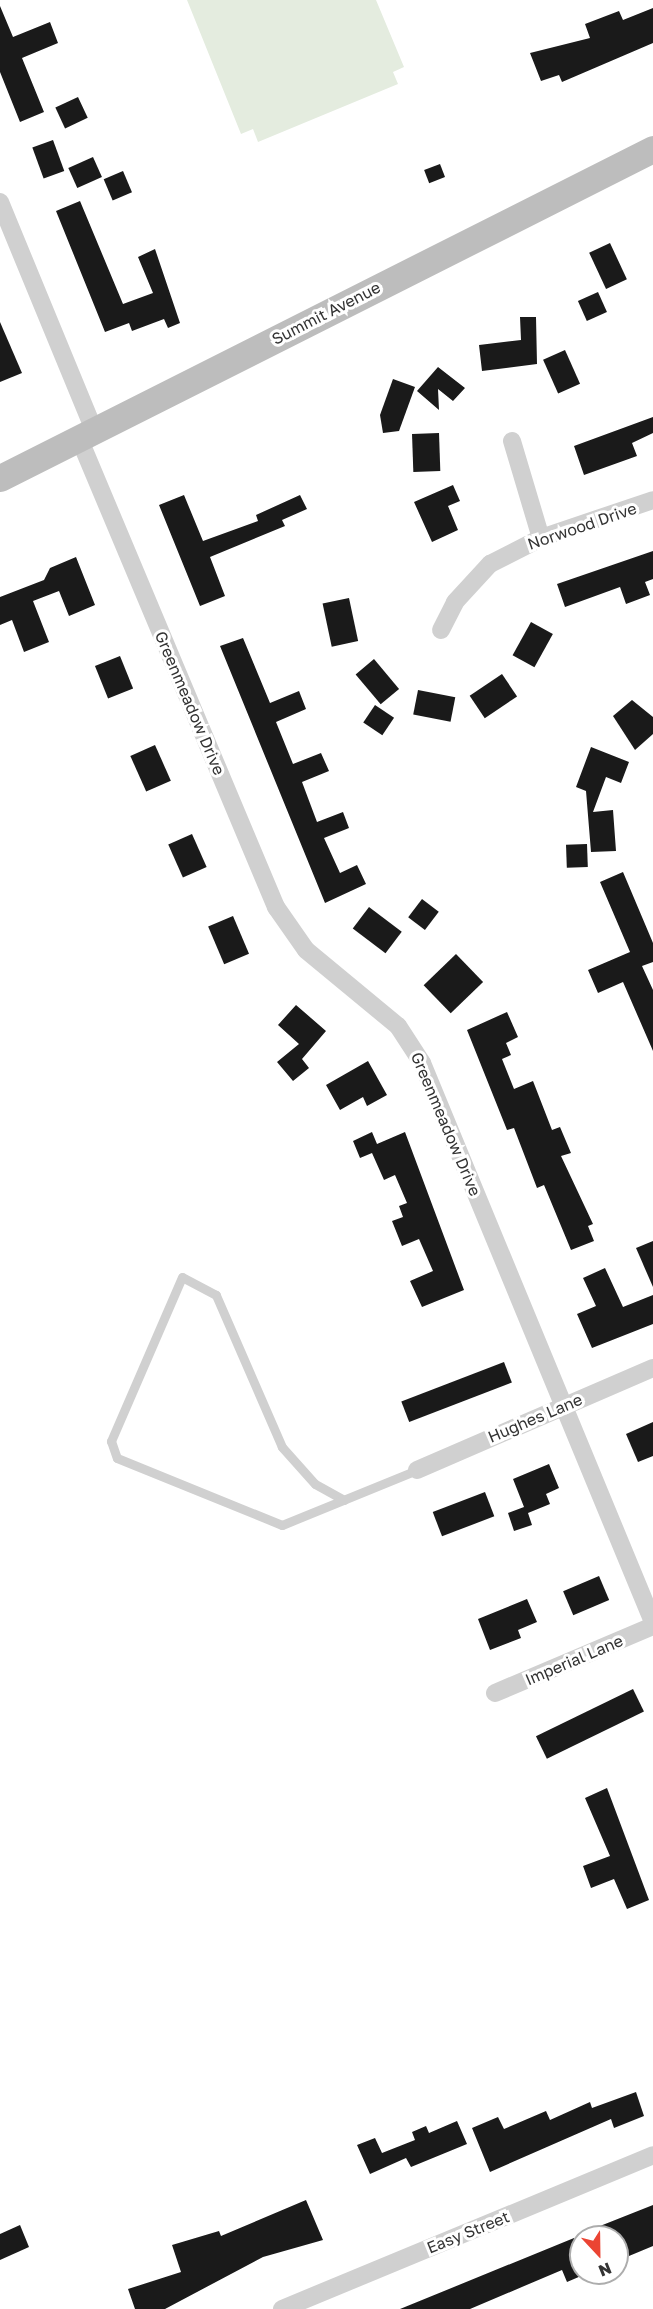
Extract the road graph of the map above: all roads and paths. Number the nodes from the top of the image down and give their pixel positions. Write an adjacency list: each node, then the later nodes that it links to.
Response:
1 (652, 151): 3 (main road, Summit Avenue)
2 (0, 202): 3 (street, Greenmeadow Drive)
3 (87, 434): 5 (main road, Summit Avenue); 10 (street, Greenmeadow Drive)
4 (512, 441): 7 (street)
5 (0, 478)
6 (653, 501): 7 (street, Norwood Drive)
7 (541, 538): 8 (street, Norwood Drive)
8 (441, 630)
9 (653, 1368): 10 (street, Hughes Lane)
10 (564, 1406): 11 (street, Hughes Lane); 13 (street, Greenmeadow Drive)
11 (417, 1470): 12 (lane)
12 (344, 1500): 12 (lane)
13 (653, 1622)
14 (653, 1626): 15 (street, Imperial Lane)
15 (495, 1693)
16 (653, 2155): 17 (street, Easy Street)
17 (282, 2309)

